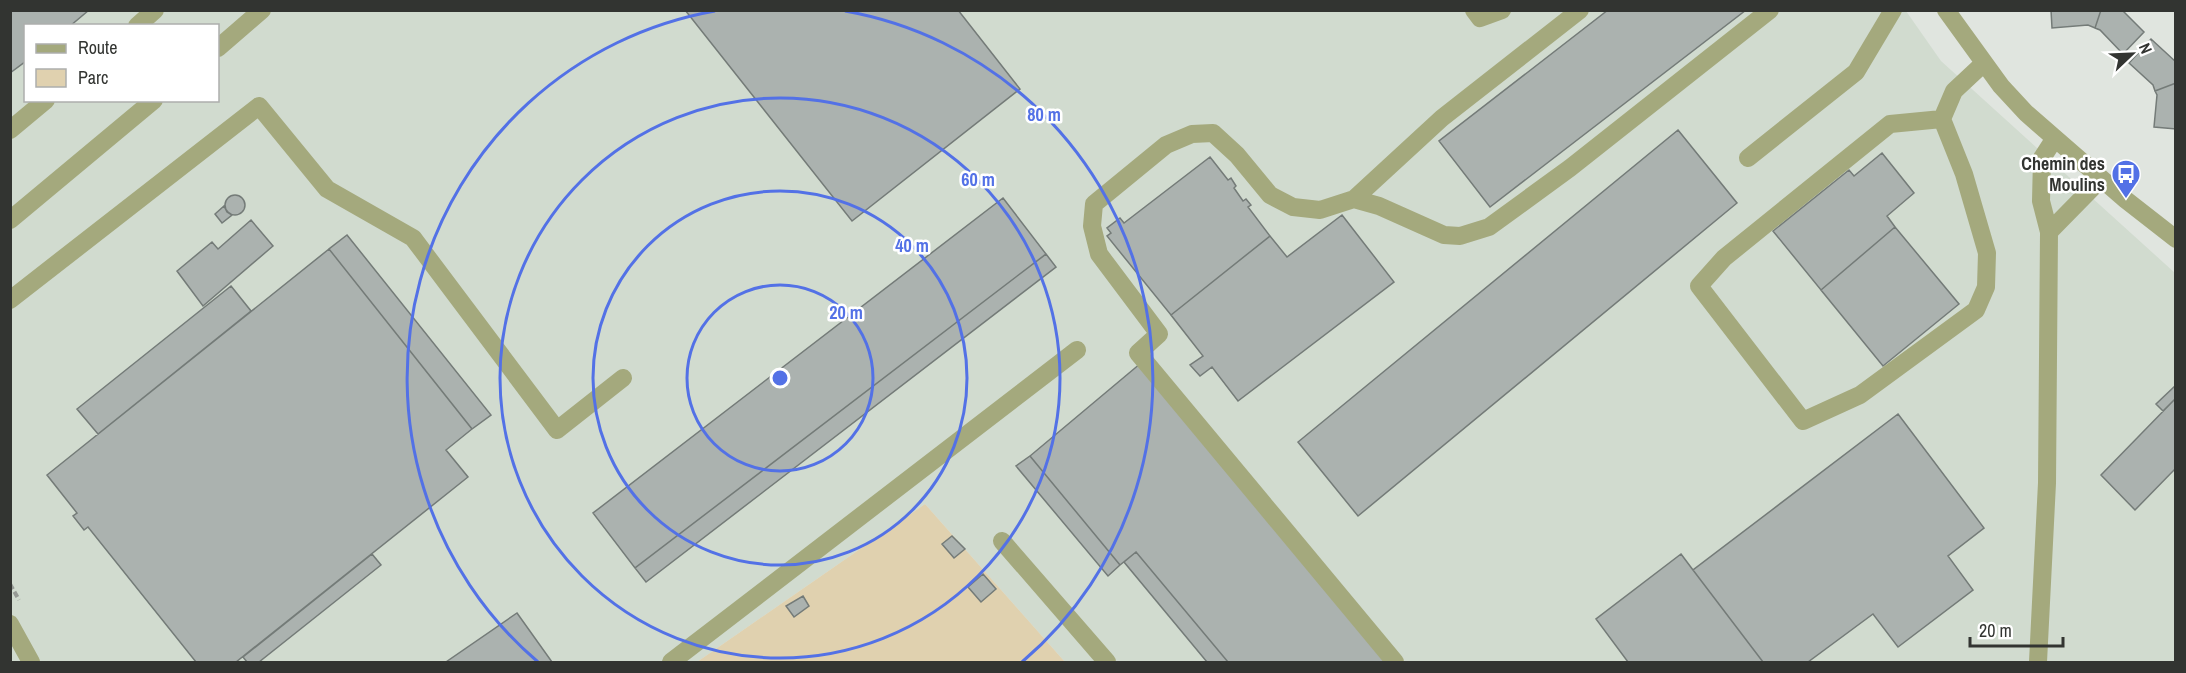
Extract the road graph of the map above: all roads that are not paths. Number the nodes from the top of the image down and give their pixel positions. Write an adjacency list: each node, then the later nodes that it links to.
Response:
1 (155, 10): 9 (street)
2 (262, 10): 10 (street)
3 (1474, 10): 4 (street)
4 (1502, 10)
5 (1580, 10): 19 (street)
6 (1770, 10): 19 (street)
7 (1893, 10): 17 (street)
8 (1946, 10): 11 (street)
9 (139, 24)
10 (219, 47)
11 (1984, 63): 14 (street); 16 (street)
12 (44, 102): 15 (street)
13 (152, 102): 20 (street)
14 (1942, 119): 14 (street)
15 (10, 130)
16 (2055, 138): 18 (street); 21 (street)
17 (1748, 158)
18 (2101, 179): 21 (street); 22 (street)
19 (1354, 199): 31 (street)
20 (10, 219)
21 (2049, 232): 32 (street)
22 (2175, 238)
23 (10, 300): 25 (street)
24 (1077, 350): 29 (street)
25 (622, 378)
26 (1002, 541): 30 (street)
27 (10, 624): 28 (street)
28 (31, 663)
29 (670, 663)
30 (1107, 663)
31 (1395, 663)
32 (2038, 663)

